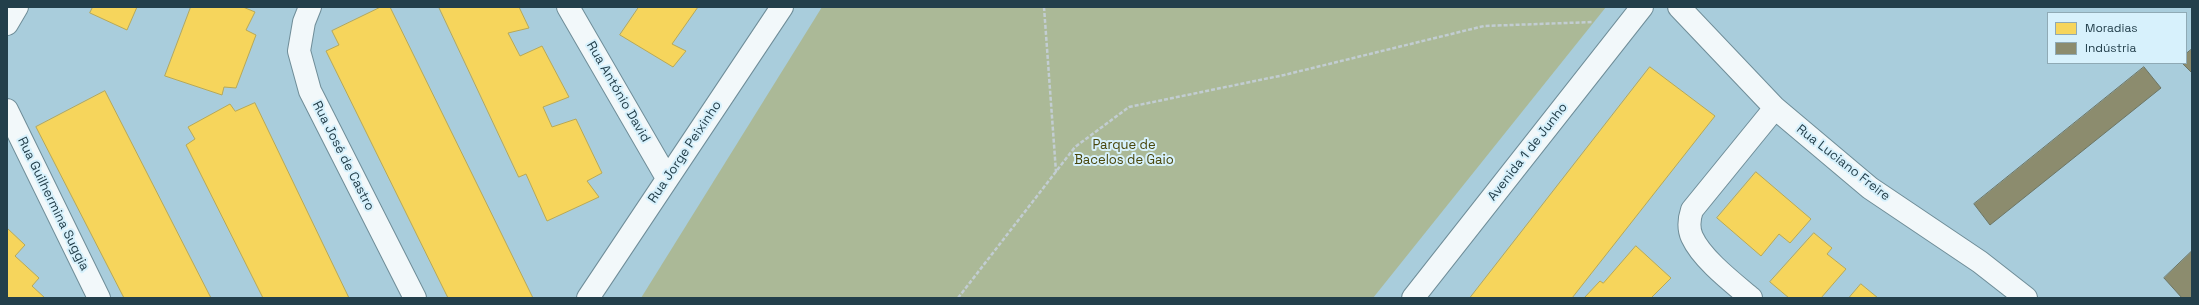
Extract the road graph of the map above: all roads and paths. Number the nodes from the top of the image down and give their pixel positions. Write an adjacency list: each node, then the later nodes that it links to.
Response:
1 (17, 7): 8 (street)
2 (310, 7): 15 (street, Rua José de Castro)
3 (568, 7): 13 (street, Rua António David)
4 (782, 7): 13 (street, Rua Jorge Peixinho)
5 (1044, 7): 12 (path)
6 (1642, 7): 9 (street, Avenida 1 de Junho)
7 (1679, 7): 10 (street, Rua Luciano Freire)
8 (7, 24)
9 (1621, 35): 12 (path); 18 (street, Avenida 1 de Junho)
10 (1775, 108): 19 (street); 20 (street, Rua Luciano Freire)
11 (7, 110): 14 (street, Rua Guilhermina Suggia)
12 (1056, 172): 17 (path)
13 (667, 178): 16 (street, Rua Jorge Peixinho)
14 (99, 298)
15 (415, 298)
16 (588, 298)
17 (958, 298)
18 (1413, 298)
19 (1750, 298)
20 (2026, 298)

